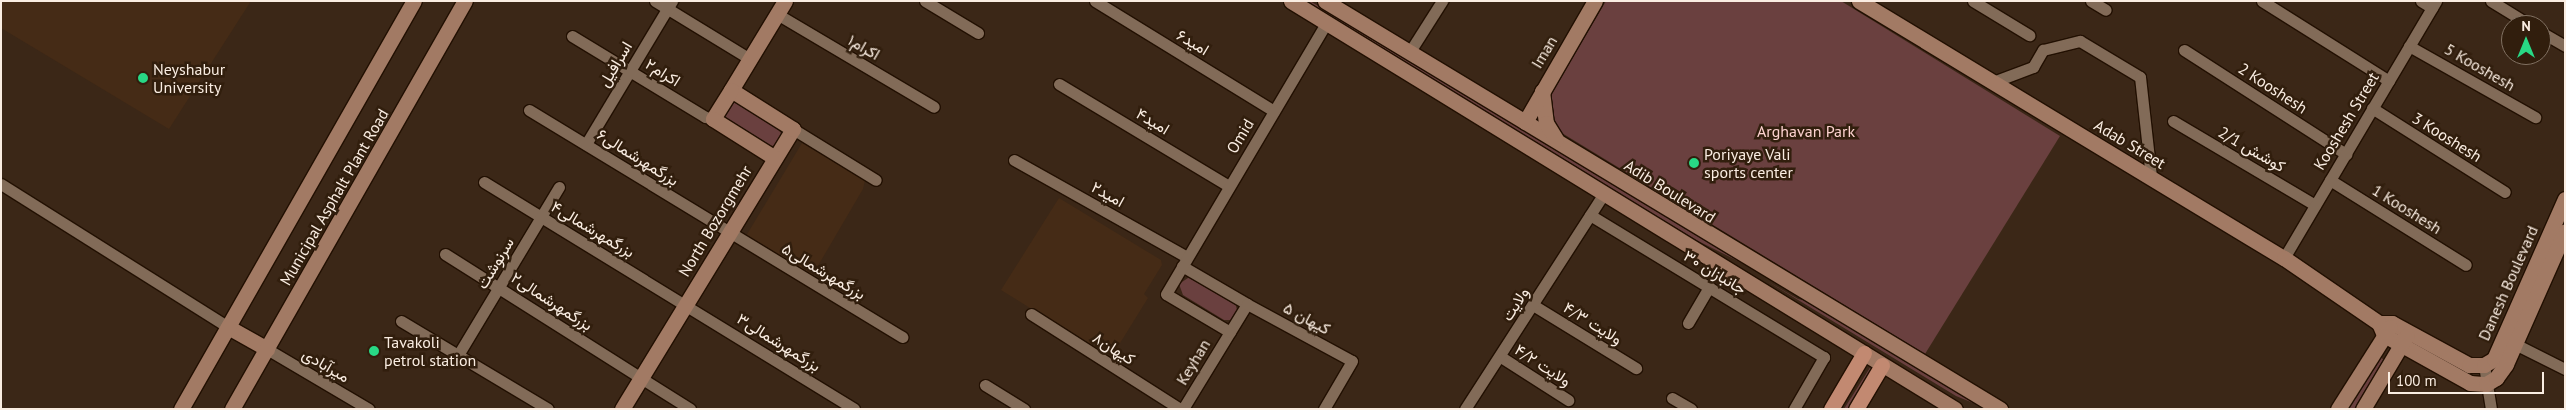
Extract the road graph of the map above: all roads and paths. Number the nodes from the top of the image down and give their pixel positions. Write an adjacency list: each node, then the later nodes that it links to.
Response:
1 (414, 1): 81 (main road, Municipal Asphalt Plant Road)
2 (465, 1): 87 (main road, Municipal Asphalt Plant Road)
3 (655, 1): 17 (street)
4 (785, 1): 20 (main road)
5 (925, 1): 23 (street)
6 (1095, 1): 41 (street, امید۶)
7 (1291, 1): 22 (main road)
8 (1325, 1): 30 (main road, Adib Boulevard)
9 (1442, 1): 30 (street)
10 (1595, 1): 36 (main road, Iman)
11 (1973, 1): 24 (street)
12 (2091, 1): 19 (street)
13 (2262, 1): 33 (street)
14 (2421, 1): 18 (street)
15 (2491, 1): 21 (street)
16 (1865, 3): 34 (main road, Adab Street)
17 (670, 5): 31 (street); 32 (street, اسرافیل)
18 (2434, 5): 27 (street, Kooshesh Street)
19 (2106, 10)
20 (777, 14): 31 (main road); 38 (street, اکرام۱)
21 (2514, 15)
22 (1326, 23): 41 (street, Omid); 60 (main road)
23 (978, 33)
24 (2029, 34)
25 (572, 36): 32 (street, اکرام۲)
26 (2551, 38): 28 (street)
27 (2410, 46): 33 (street, Kooshesh Street); 42 (street, 5 Kooshesh)
28 (2565, 46)
29 (2184, 50): 49 (street, 2 Kooshesh)
30 (1409, 52): 45 (main road, Adib Boulevard)
31 (750, 59): 37 (main road)
32 (630, 71): 43 (street, اکرام۲); 47 (street, اسرافیل)
33 (2389, 80): 39 (street, Kooshesh Street)
34 (1994, 82): 52 (main road, Adab Street); 52 (street)
35 (1059, 84): 57 (street, امید۴)
36 (1542, 89): 45 (main road, Iman); 48 (main road)
37 (731, 90): 43 (main road); 46 (main road)
38 (934, 107)
39 (2372, 108): 49 (street, Kooshesh Street); 59 (street, 3 Kooshesh)
40 (529, 110): 47 (street, بزرگمهرشمالی۶)
41 (1274, 111): 57 (street, Omid)
42 (2535, 117)
43 (713, 119): 50 (main road)
44 (2172, 121): 62 (street, کوشش 2/1)
45 (1525, 122): 48 (main road, Adib Boulevard)
46 (793, 129): 50 (main road, North Bozorgmehr); 53 (street)
47 (586, 144): 66 (street, بزرگمهرشمالی۶)
48 (1560, 144): 71 (main road, Adib Boulevard)
49 (2346, 154): 54 (street, Kooshesh Street)
50 (775, 158): 66 (main road, North Bozorgmehr)
51 (1014, 160): 69 (street, امید۲)
52 (2151, 177): 68 (main road, Adab Street)
53 (876, 180)
54 (2330, 180): 62 (street, Kooshesh Street); 70 (street, 1 Kooshesh)
55 (484, 182): 64 (street, بزرگمهرشمالی۴)
56 (1, 184): 81 (street)
57 (1229, 186): 69 (street, Omid)
58 (559, 187): 64 (street, سرنوشت)
59 (2505, 192)
60 (1604, 193): 63 (street, ولایت); 72 (main road)
61 (2565, 199): 92 (main road, Danesh Boulevard)
62 (2315, 205): 68 (street, Kooshesh Street)
63 (1590, 215): 74 (street, جانبازان ۳۰); 77 (street, ولایت)
64 (542, 217): 73 (street, سرنوشت); 75 (street, بزرگمهرشمالی۴)
65 (2565, 231): 86 (main road, Danesh Boulevard)
66 (729, 233): 75 (main road, North Bozorgmehr); 84 (street, بزرگمهرشمالی۵)
67 (445, 254): 73 (street, بزرگمهرشمالی۲)
68 (2284, 258): 82 (main road, Adab Street)
69 (1184, 262): 76 (street); 83 (street, Omid)
70 (2466, 266)
71 (1761, 267): 72 (main road); 116 (main road, Adib Boulevard)
72 (1752, 284): 88 (main road)
73 (500, 286): 89 (street, سرنوشت); 95 (street, بزرگمهرشمالی۲)
74 (1708, 287): 80 (street); 112 (street, جانبازان ۳۰)
75 (686, 303): 95 (main road, North Bozorgmehr); 106 (street, بزرگمهرشمالی۳)
76 (1247, 304): 83 (street); 109 (street, کیهان ۵)
77 (1533, 305): 90 (street, ولایت); 93 (street, ولایت ۴/۳)
78 (1031, 314): 108 (street, کیهان۸)
79 (402, 321): 89 (street)
80 (1688, 323)
81 (228, 326): 87 (main road); 100 (main road, Municipal Asphalt Plant Road)
82 (2385, 327): 85 (main road, Danesh Boulevard); 117 (main road)
83 (1230, 332): 108 (street, Keyhan)
84 (902, 337)
85 (2406, 338): 92 (main road, Danesh Boulevard); 96 (main road, Danesh Boulevard); 118 (main road)
86 (2515, 344): 94 (street); 96 (main road, Danesh Boulevard)
87 (267, 349): 101 (main road, Municipal Asphalt Plant Road); 102 (street, میرآبادی)
88 (1864, 353): 91 (main road); 113 (main road)
89 (458, 356): 103 (street)
90 (1501, 357): 99 (street, ولایت ۴/۲); 110 (street, ولایت)
91 (1882, 365): 114 (main road); 115 (main road)
92 (2484, 365): 96 (street)
93 (1636, 368)
94 (2565, 369)
95 (640, 379): 104 (main road, North Bozorgmehr); 105 (street, بزرگمهرشمالی۲)
96 (2486, 384): 119 (street)
97 (985, 385): 107 (street)
98 (1672, 398): 111 (street)
99 (1568, 400)
100 (181, 409)
101 (232, 409)
102 (369, 409)
103 (548, 409)
104 (622, 409)
105 (690, 409)
106 (854, 409)
107 (1024, 409)
108 (1182, 409)
109 (1324, 409)
110 (1465, 409)
111 (1691, 409)
112 (1794, 409)
113 (1831, 409)
114 (1856, 409)
115 (1955, 409)
116 (2000, 409)
117 (2338, 409)
118 (2363, 409)
119 (2491, 409)

